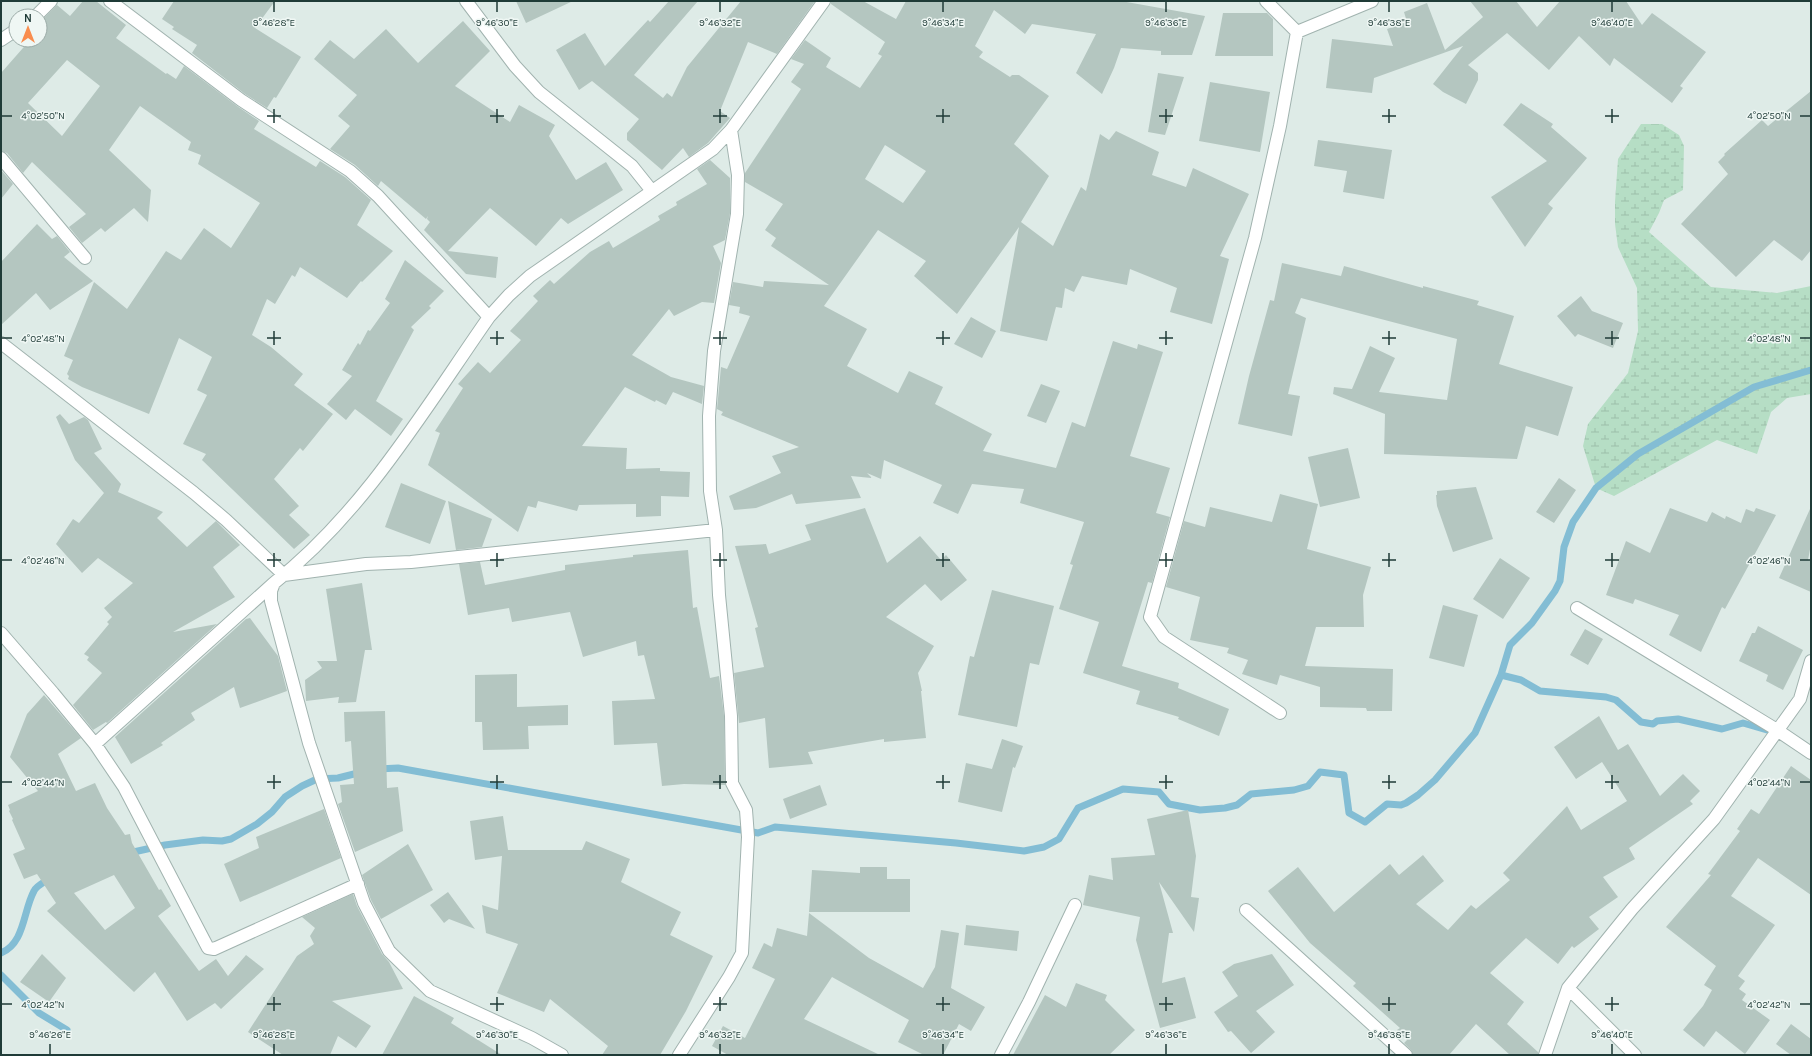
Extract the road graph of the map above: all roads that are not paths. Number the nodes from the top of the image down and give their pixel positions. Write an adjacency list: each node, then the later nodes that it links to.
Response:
1 (110, 1): 11 (street)
2 (466, 1): 9 (street)
3 (824, 1): 7 (street)
4 (1266, 1): 6 (street)
5 (1372, 1): 6 (street)
6 (1297, 32): 19 (street)
7 (731, 130): 9 (street); 13 (street)
8 (1, 158): 10 (street)
9 (652, 191): 11 (street)
10 (85, 258)
11 (489, 317): 14 (street)
12 (1, 343): 14 (street)
13 (716, 530): 14 (street); 28 (street)
14 (284, 575): 15 (street)
15 (274, 583): 21 (street); 23 (street)
16 (1578, 608): 20 (street)
17 (1, 633): 21 (street)
18 (1811, 661): 20 (street)
19 (1280, 713)
20 (1777, 730): 22 (street); 26 (street)
21 (95, 744): 23 (street)
22 (1811, 753)
23 (358, 884): 27 (street)
24 (1075, 904): 29 (street)
25 (1246, 910): 30 (street)
26 (1568, 988): 31 (street); 32 (street)
27 (562, 1055)
28 (679, 1055)
29 (1001, 1055)
30 (1406, 1055)
31 (1545, 1055)
32 (1635, 1055)

